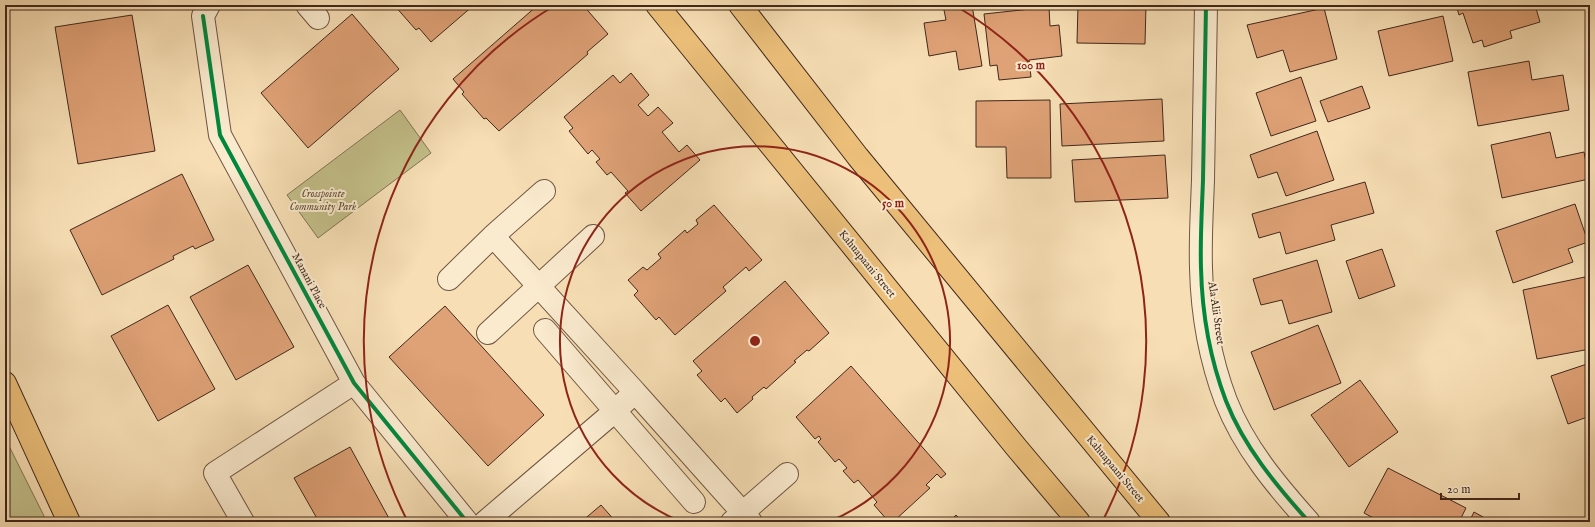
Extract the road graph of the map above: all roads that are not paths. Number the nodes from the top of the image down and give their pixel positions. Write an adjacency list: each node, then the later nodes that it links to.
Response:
1 (657, 5): 23 (main road, Kahuapaani Street)
2 (740, 5): 24 (main road, Kahuapaani Street)
3 (1206, 5): 25 (street, Ala Alii Street)
4 (206, 10): 13 (street, Manani Place)
5 (544, 191): 6 (street)
6 (493, 236): 8 (street); 9 (street)
7 (593, 236): 9 (street)
8 (449, 279)
9 (539, 286): 11 (street); 14 (street)
10 (545, 330): 15 (street)
11 (488, 333)
12 (5, 383): 19 (main road)
13 (354, 383): 20 (street); 21 (street, Manani Place)
14 (635, 392): 15 (street); 18 (street)
15 (614, 411): 17 (street); 22 (street)
16 (786, 474): 18 (street)
17 (694, 502)
18 (742, 519)
19 (69, 522)
20 (243, 522)
21 (467, 522)
22 (485, 522)
23 (1079, 522)
24 (1159, 522)
25 (1309, 522)

